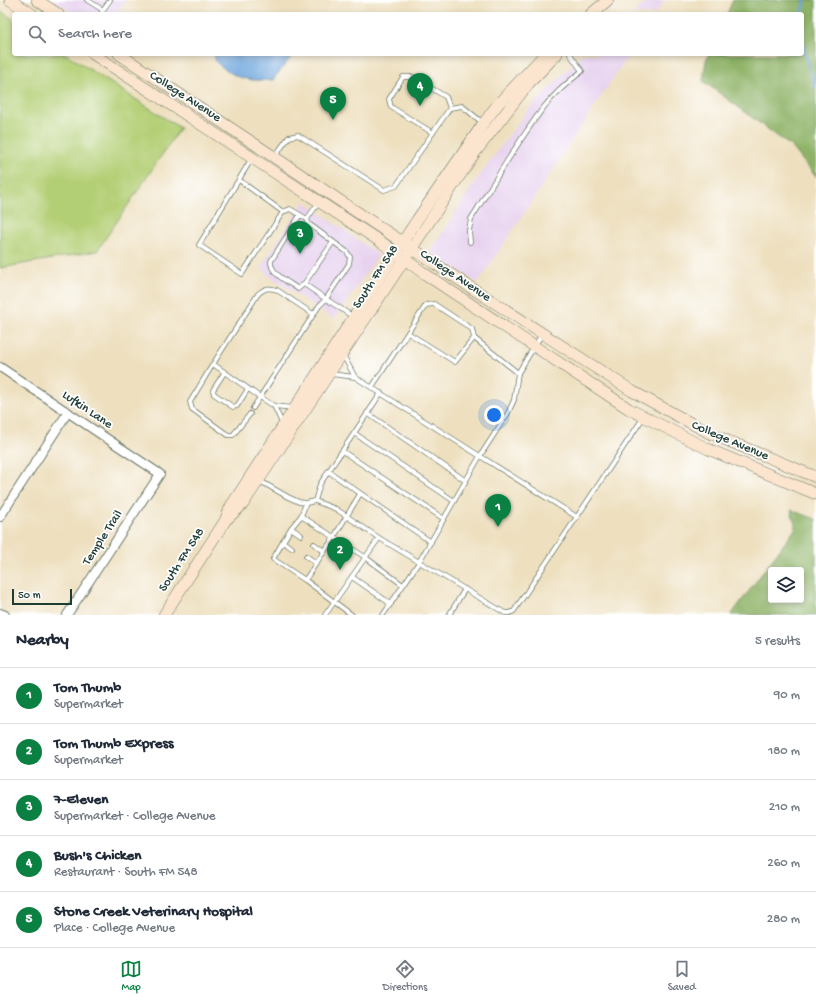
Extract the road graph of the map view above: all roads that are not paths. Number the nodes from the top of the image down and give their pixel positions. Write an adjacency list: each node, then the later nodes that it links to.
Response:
1 (10, 0): 7 (main road)
2 (37, 0): 8 (main road)
3 (87, 0): 9 (lane)
4 (110, 0): 9 (lane)
5 (608, 0): 10 (main road)
6 (617, 0): 11 (main road)
7 (29, 12)
8 (55, 12)
9 (102, 12)
10 (593, 12)
11 (602, 12)
12 (96, 56): 21 (main road, College Avenue)
13 (122, 56): 20 (main road, College Avenue)
14 (543, 56): 18 (main road, South FM 548)
15 (555, 56): 29 (main road, South FM 548)
16 (571, 56): 28 (lane)
17 (450, 108): 18 (lane); 19 (lane); 19 (lane)
18 (483, 124): 29 (main road, South FM 548)
19 (433, 133): 20 (lane)
20 (275, 157): 29 (main road, College Avenue)
21 (252, 158): 22 (lane); 23 (main road, College Avenue)
22 (239, 180): 24 (lane); 24 (lane)
23 (320, 202): 26 (lane); 30 (main road, College Avenue)
24 (283, 212): 25 (lane)
25 (300, 215): 26 (lane); 31 (lane)
26 (307, 219): 27 (lane)
27 (333, 242): 31 (lane); 32 (lane)
28 (470, 242)
29 (407, 245): 30 (main road, South FM 548); 36 (main road, College Avenue)
30 (400, 256): 34 (main road, South FM 548); 38 (main road, College Avenue)
31 (304, 284): 32 (lane)
32 (326, 299): 33 (lane); 34 (lane)
33 (313, 314): 40 (lane); 49 (lane)
34 (358, 320): 39 (main road, South FM 548); 52 (main road, South FM 548)
35 (408, 333): 37 (lane); 37 (lane); 46 (lane)
36 (542, 334): 38 (lane); 63 (main road, College Avenue)
37 (474, 338): 43 (lane)
38 (535, 346): 43 (lane); 56 (main road, College Avenue)
39 (342, 354): 44 (main road, South FM 548); 45 (lane)
40 (213, 364): 42 (lane); 54 (lane)
41 (0, 367): 53 (street, Lufkin Lane)
42 (224, 373): 47 (lane); 47 (lane)
43 (518, 373): 60 (lane)
44 (329, 374): 45 (lane); 64 (main road, South FM 548)
45 (355, 377): 46 (lane)
46 (372, 387): 48 (lane)
47 (248, 389): 49 (lane)
48 (381, 393): 55 (lane); 60 (lane)
49 (260, 397): 50 (lane); 51 (lane)
50 (274, 406): 52 (lane); 57 (lane)
51 (253, 408)
52 (294, 408): 57 (main road, South FM 548)
53 (68, 412): 62 (street, Lufkin Lane); 73 (street)
54 (250, 414)
55 (367, 414): 58 (lane); 65 (lane)
56 (644, 417): 66 (main road, College Avenue); 74 (lane)
57 (283, 426): 64 (main road, South FM 548)
58 (354, 433): 59 (lane); 69 (lane)
59 (342, 451): 61 (lane); 75 (lane)
60 (480, 456): 65 (lane); 74 (lane)
61 (328, 471): 67 (lane); 68 (lane)
62 (160, 474): 97 (street, Temple Trail)
63 (816, 477): 66 (main road)
64 (255, 478): 70 (lane); 98 (main road, South FM 548)
65 (466, 481): 69 (lane)
66 (813, 492)
67 (360, 494): 71 (lane); 81 (lane)
68 (316, 501): 70 (lane); 71 (lane)
69 (454, 501): 75 (lane)
70 (306, 504): 72 (lane)
71 (346, 515): 78 (lane); 79 (lane)
72 (301, 516): 76 (lane); 78 (lane)
73 (0, 517)
74 (577, 517): 92 (lane)
75 (444, 519): 81 (lane)
76 (291, 528): 77 (lane); 80 (lane)
77 (301, 535)
78 (334, 537): 84 (lane); 86 (lane)
79 (379, 538): 86 (lane); 87 (lane)
80 (283, 542): 83 (lane); 90 (lane)
81 (431, 542): 87 (lane)
82 (314, 544): 84 (lane)
83 (292, 548)
84 (324, 551): 88 (lane)
85 (306, 556): 88 (lane)
86 (365, 557): 89 (lane); 91 (lane)
87 (419, 562): 91 (lane); 92 (lane)
88 (316, 563): 90 (lane)
89 (352, 577): 93 (lane); 94 (lane)
90 (305, 580): 93 (lane)
91 (403, 585): 94 (lane)
92 (465, 589): 102 (lane)
93 (334, 602): 99 (lane); 100 (lane)
94 (391, 604): 101 (lane)
95 (0, 613): 96 (street)
96 (5, 615)
97 (67, 615)
98 (164, 615)
99 (325, 615)
100 (352, 615)
101 (383, 615)
102 (449, 615)

